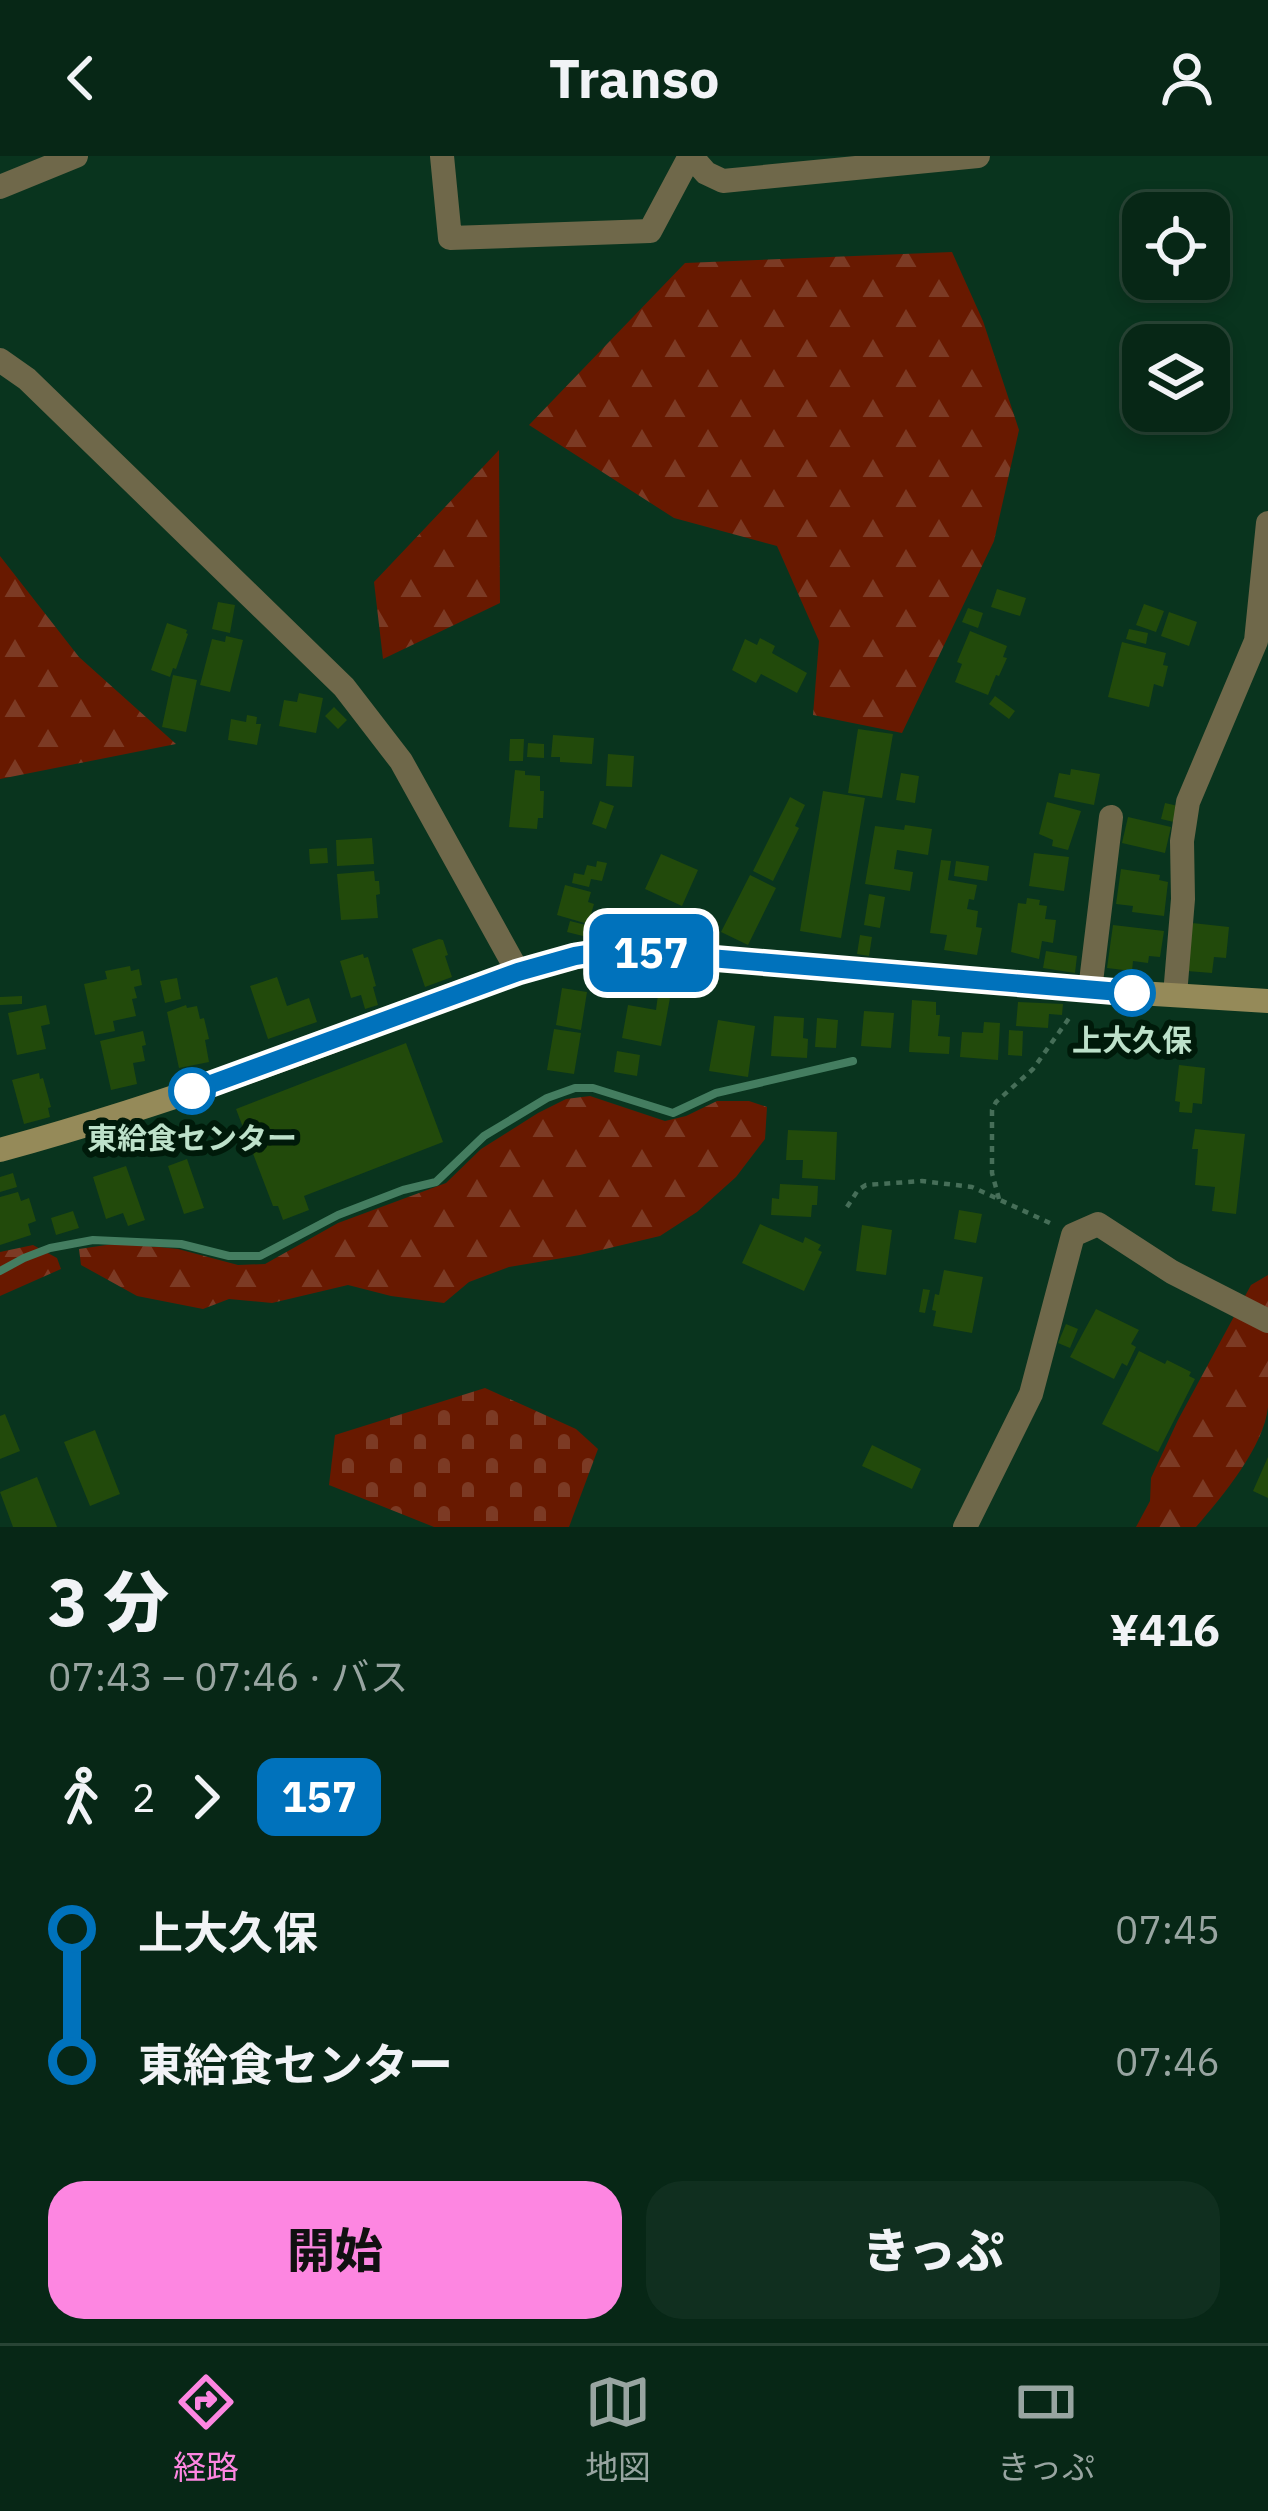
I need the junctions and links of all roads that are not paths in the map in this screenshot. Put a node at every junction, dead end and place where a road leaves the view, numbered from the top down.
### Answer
1 (76, 156) edge
2 (442, 156) edge
3 (691, 156) edge
4 (978, 156) edge
5 (778, 166) edge
6 (0, 187) edge
7 (0, 360) edge
8 (1268, 523) edge
9 (1112, 817) dead end
10 (518, 972) junction
11 (1086, 990) junction
12 (1175, 995) junction
13 (1268, 1000) edge
14 (0, 1150) edge
15 (1268, 1321) edge
16 (965, 1527) edge

1 - 6 street
2 - 3 street
3 - 5 street
4 - 5 street
7 - 10 street
8 - 12 street
9 - 11 street
10 - 11 street
10 - 14 street
11 - 12 street
12 - 13 street
15 - 16 street

